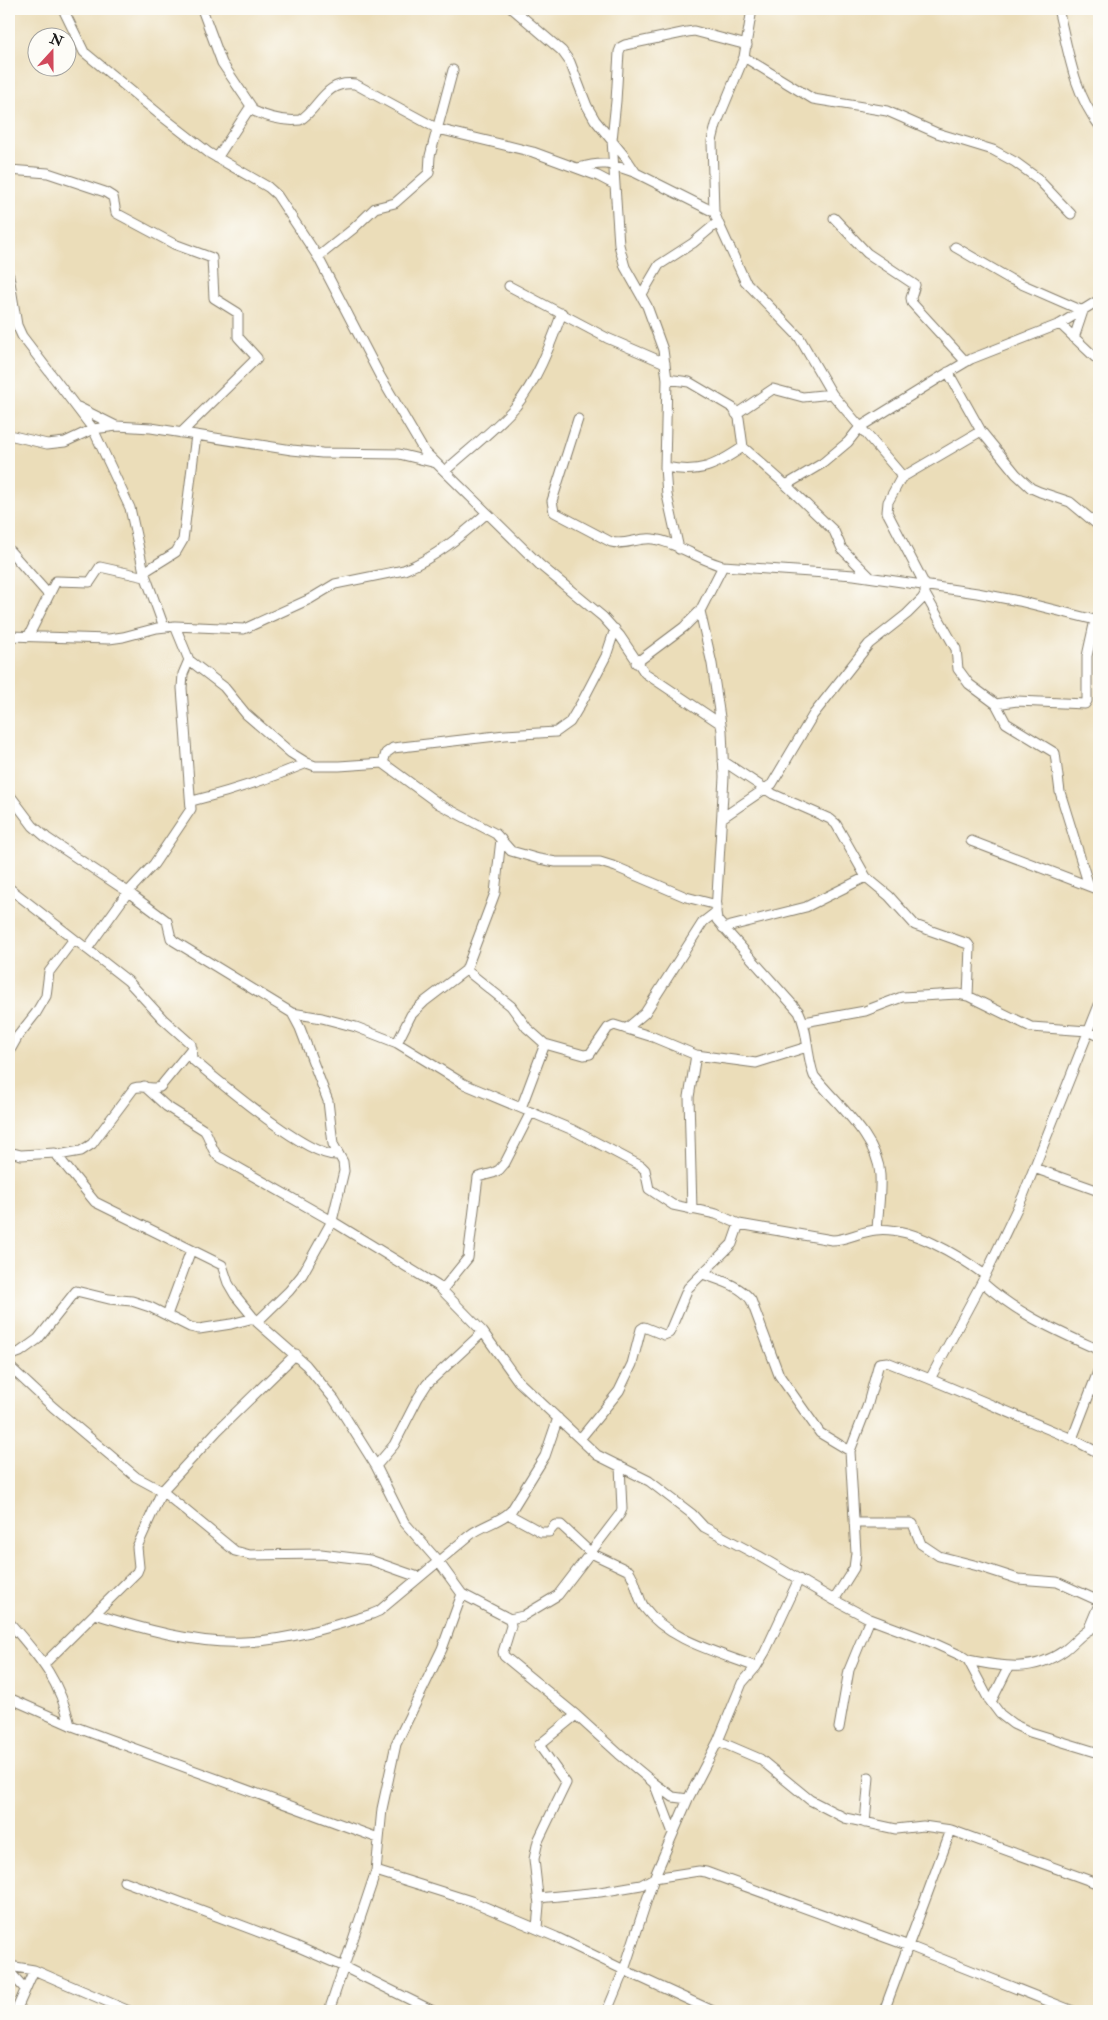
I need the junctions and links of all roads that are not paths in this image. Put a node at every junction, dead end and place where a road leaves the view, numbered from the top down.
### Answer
1 (63, 9) edge
2 (202, 9) edge
3 (512, 9) edge
4 (752, 9) edge
5 (1058, 9) edge
6 (747, 45) junction
7 (744, 57) junction
8 (453, 70) dead end
9 (249, 108) junction
10 (1099, 125) edge
11 (438, 129) junction
12 (612, 140) junction
13 (217, 158) junction
14 (614, 165) junction
15 (576, 168) junction
16 (9, 170) edge
17 (636, 173) junction
18 (615, 186) junction
19 (714, 212) junction
20 (1071, 214) dead end
21 (834, 218) dead end
22 (718, 222) junction
23 (955, 247) dead end
24 (318, 258) junction
25 (9, 276) edge
26 (509, 286) dead end
27 (642, 294) junction
28 (1099, 300) edge
29 (1083, 310) junction
30 (562, 313) junction
31 (1060, 324) junction
32 (1074, 338) junction
33 (1099, 361) edge
34 (966, 362) junction
35 (665, 363) junction
36 (948, 372) junction
37 (667, 379) junction
38 (832, 394) junction
39 (76, 406) junction
40 (736, 414) junction
41 (578, 418) dead end
42 (116, 426) junction
43 (860, 428) junction
44 (92, 429) junction
45 (980, 431) junction
46 (182, 433) junction
47 (9, 435) edge
48 (196, 435) junction
49 (743, 447) junction
50 (436, 463) junction
51 (665, 467) junction
52 (445, 471) junction
53 (901, 478) junction
54 (786, 485) junction
55 (487, 512) junction
56 (1099, 526) edge
57 (679, 549) junction
58 (9, 550) edge
59 (723, 566) junction
60 (145, 575) junction
61 (870, 577) junction
62 (925, 589) junction
63 (48, 594) junction
64 (700, 611) junction
65 (1097, 620) edge
66 (175, 626) junction
67 (164, 627) junction
68 (615, 629) junction
69 (9, 636) edge
70 (28, 637) junction
71 (190, 660) junction
72 (636, 663) junction
73 (996, 704) junction
74 (721, 724) junction
75 (723, 761) junction
76 (307, 763) junction
77 (383, 763) junction
78 (767, 789) junction
79 (9, 794) edge
80 (192, 801) junction
81 (722, 818) junction
82 (501, 838) junction
83 (971, 841) dead end
84 (866, 877) junction
85 (1089, 886) junction
86 (9, 888) edge
87 (1099, 890) edge
88 (128, 892) junction
89 (716, 908) junction
90 (723, 928) junction
91 (74, 939) junction
92 (87, 949) junction
93 (466, 970) junction
94 (968, 996) junction
95 (1099, 1005) edge
96 (292, 1013) junction
97 (306, 1015) junction
98 (804, 1022) junction
99 (300, 1028) junction
100 (626, 1029) junction
101 (1088, 1031) junction
102 (1099, 1036) edge
103 (397, 1043) junction
104 (545, 1044) junction
105 (807, 1047) junction
106 (192, 1048) junction
107 (9, 1052) edge
108 (696, 1055) junction
109 (144, 1086) junction
110 (521, 1108) junction
111 (531, 1112) junction
112 (9, 1152) edge
113 (58, 1155) junction
114 (338, 1155) junction
115 (1034, 1168) junction
116 (1099, 1192) edge
117 (692, 1210) junction
118 (332, 1221) junction
119 (739, 1224) junction
120 (877, 1230) junction
121 (191, 1250) junction
122 (703, 1274) junction
123 (983, 1279) junction
124 (443, 1289) junction
125 (167, 1315) junction
126 (255, 1320) junction
127 (483, 1332) junction
128 (1099, 1350) edge
129 (296, 1354) junction
130 (9, 1356) edge
131 (9, 1366) edge
132 (1099, 1368) edge
133 (930, 1379) junction
134 (558, 1418) junction
135 (580, 1439) junction
136 (1072, 1439) junction
137 (850, 1451) junction
138 (1099, 1453) edge
139 (376, 1466) junction
140 (620, 1466) junction
141 (162, 1491) junction
142 (508, 1514) junction
143 (854, 1523) junction
144 (591, 1552) junction
145 (438, 1561) junction
146 (418, 1577) junction
147 (799, 1579) junction
148 (462, 1594) junction
149 (834, 1600) junction
150 (1099, 1603) edge
151 (95, 1614) junction
152 (510, 1618) junction
153 (870, 1619) junction
154 (9, 1622) edge
155 (1099, 1626) edge
156 (1089, 1628) junction
157 (968, 1660) junction
158 (44, 1664) junction
159 (756, 1667) junction
160 (1008, 1668) junction
161 (9, 1698) edge
162 (991, 1702) junction
163 (576, 1715) junction
164 (70, 1725) junction
165 (839, 1728) dead end
166 (718, 1742) junction
167 (1099, 1754) edge
168 (869, 1777) dead end
169 (654, 1783) junction
170 (688, 1799) junction
171 (865, 1823) junction
172 (951, 1830) junction
173 (673, 1833) junction
174 (378, 1838) junction
175 (376, 1870) junction
176 (654, 1878) junction
177 (124, 1881) dead end
178 (1099, 1884) edge
179 (538, 1898) junction
180 (537, 1928) junction
181 (909, 1946) junction
182 (9, 1966) edge
183 (344, 1967) junction
184 (34, 1970) junction
185 (624, 1970) junction
186 (9, 1971) edge
187 (25, 1989) junction
188 (16, 2011) edge
189 (129, 2011) edge
190 (329, 2011) edge
191 (433, 2011) edge
192 (607, 2011) edge
193 (713, 2011) edge
194 (884, 2011) edge
195 (1073, 2011) edge

1 - 13 street
2 - 9 street
3 - 12 street
4 - 6 street
5 - 10 street
6 - 7 street
6 - 12 street
7 - 19 street
7 - 20 street
8 - 11 street
9 - 11 street
9 - 13 street
11 - 15 street
11 - 24 street
12 - 14 street
12 - 17 street
13 - 24 street
14 - 15 street
14 - 17 street
14 - 18 street
15 - 18 street
16 - 46 street
17 - 19 street
18 - 27 street
19 - 22 street
21 - 34 street
22 - 27 street
22 - 38 street
23 - 29 street
24 - 50 street
25 - 39 street
26 - 30 street
27 - 35 street
28 - 29 street
29 - 31 street
29 - 32 street
30 - 35 street
30 - 52 street
31 - 32 street
31 - 34 street
32 - 33 street
34 - 36 street
35 - 37 street
36 - 43 street
36 - 45 street
37 - 40 street
37 - 51 street
38 - 40 street
38 - 43 street
39 - 42 street
39 - 44 street
40 - 49 street
41 - 57 street
42 - 44 street
42 - 46 street
43 - 53 street
43 - 54 street
44 - 47 street
44 - 60 street
45 - 53 street
45 - 56 street
46 - 48 street
48 - 50 street
48 - 60 street
49 - 51 street
49 - 54 street
50 - 52 street
51 - 57 street
52 - 55 street
53 - 62 street
54 - 61 street
55 - 66 street
55 - 68 street
57 - 59 street
58 - 63 street
59 - 61 street
59 - 64 street
60 - 63 street
60 - 67 street
61 - 62 street
62 - 65 street
62 - 73 street
62 - 78 street
63 - 70 street
64 - 72 street
64 - 74 street
65 - 73 street
66 - 67 street
66 - 71 street
67 - 70 street
68 - 72 street
68 - 77 street
69 - 70 street
71 - 76 street
71 - 80 street
72 - 74 street
73 - 85 street
74 - 75 street
75 - 78 street
75 - 81 street
76 - 77 street
76 - 80 street
77 - 82 street
78 - 81 street
78 - 84 street
79 - 88 street
80 - 88 street
81 - 89 street
82 - 89 street
82 - 93 street
83 - 85 street
84 - 90 street
84 - 94 street
85 - 87 street
86 - 91 street
88 - 92 street
88 - 96 street
89 - 90 street
89 - 100 street
90 - 98 street
91 - 92 street
91 - 107 street
92 - 106 street
93 - 103 street
93 - 104 street
94 - 98 street
94 - 101 street
95 - 101 street
96 - 97 street
96 - 99 street
97 - 99 street
97 - 103 street
98 - 105 street
99 - 114 street
100 - 104 street
100 - 108 street
101 - 102 street
101 - 115 street
103 - 110 street
104 - 110 street
105 - 108 street
105 - 120 street
106 - 109 street
106 - 114 street
108 - 117 street
109 - 113 street
109 - 118 street
110 - 111 street
111 - 117 street
111 - 124 street
112 - 113 street
113 - 121 street
114 - 118 street
115 - 116 street
115 - 123 street
117 - 119 street
118 - 124 street
118 - 126 street
119 - 120 street
119 - 122 street
120 - 123 street
121 - 125 street
121 - 126 street
122 - 135 street
122 - 137 street
123 - 128 street
123 - 133 street
124 - 127 street
125 - 126 street
125 - 130 street
126 - 129 street
127 - 134 street
127 - 139 street
129 - 139 street
129 - 141 street
131 - 141 street
132 - 136 street
133 - 136 street
133 - 137 street
134 - 135 street
134 - 142 street
135 - 140 street
136 - 138 street
137 - 143 street
139 - 145 street
140 - 144 street
140 - 147 street
141 - 146 street
141 - 151 street
142 - 144 street
142 - 145 street
143 - 149 street
143 - 150 street
144 - 152 street
144 - 159 street
145 - 146 street
145 - 148 street
146 - 151 street
147 - 149 street
147 - 159 street
148 - 152 street
148 - 174 street
149 - 153 street
150 - 156 street
151 - 158 street
152 - 163 street
153 - 157 street
153 - 165 street
154 - 158 street
155 - 156 street
156 - 160 street
157 - 160 street
157 - 162 street
158 - 164 street
159 - 166 street
160 - 162 street
161 - 164 street
162 - 167 street
163 - 169 street
163 - 179 street
164 - 174 street
166 - 170 street
166 - 171 street
168 - 171 street
169 - 170 street
169 - 173 street
170 - 173 street
171 - 172 street
172 - 178 street
172 - 181 street
173 - 176 street
174 - 175 street
175 - 180 street
175 - 183 street
176 - 179 street
176 - 181 street
176 - 185 street
177 - 183 street
179 - 180 street
180 - 185 street
181 - 194 street
181 - 195 street
182 - 184 street
183 - 190 street
183 - 191 street
184 - 187 street
184 - 189 street
185 - 192 street
185 - 193 street
186 - 187 street
187 - 188 street

